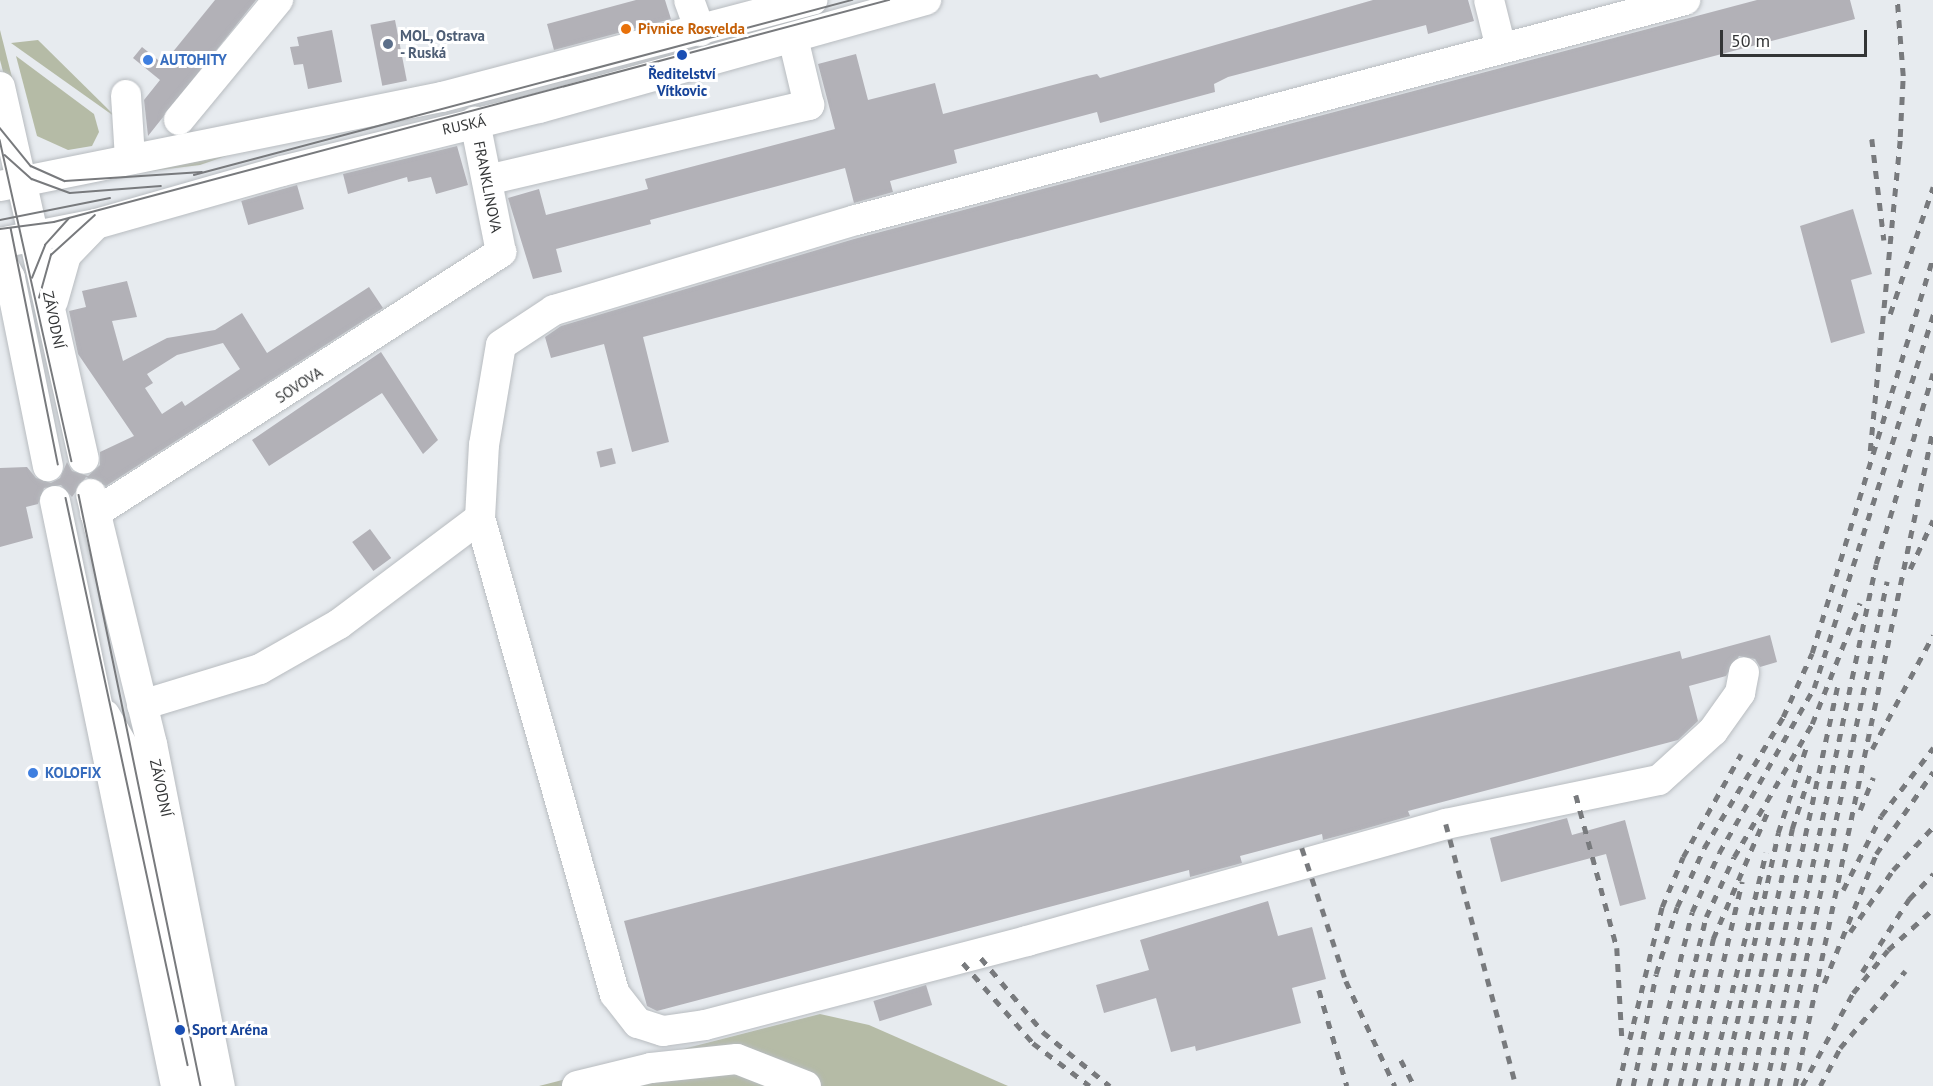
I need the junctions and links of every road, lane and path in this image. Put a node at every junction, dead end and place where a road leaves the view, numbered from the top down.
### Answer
1 (278, 0) edge
2 (689, 0) edge
3 (813, 0) edge
4 (926, 0) edge
5 (1490, 0) edge
6 (1685, 0) edge
7 (700, 31) junction
8 (793, 38) junction
9 (1502, 48) junction
10 (0, 87) edge
11 (126, 95) dead end
12 (179, 120) dead end
13 (9, 122) junction
14 (475, 122) junction
15 (130, 159) junction
16 (90, 167) junction
17 (487, 180) junction
18 (12, 184) edge
19 (96, 224) junction
20 (16, 244) edge
21 (501, 252) joint
22 (54, 316) junction
23 (84, 459) dead end
24 (48, 466) dead end
25 (55, 501) dead end
26 (93, 503) joint
27 (480, 518) junction
28 (1744, 672) dead end
29 (93, 695) junction
30 (139, 696) junction
31 (127, 753) junction
32 (177, 1086) edge
33 (196, 1086) edge
34 (220, 1086) edge
35 (577, 1086) edge
36 (806, 1086) edge

1 - 12 street
2 - 7 street
3 - 7 street
4 - 8 street, RUSKÁ
5 - 9 street
6 - 9 street
7 - 15 street
8 - 14 street, RUSKÁ
8 - 17 street
9 - 27 street
10 - 13 street, ZÁVODNÍ
11 - 15 street
13 - 16 street
13 - 18 street, ZÁVODNÍ
14 - 17 street, FRANKLINOVA
14 - 19 street, RUSKÁ
15 - 16 street
16 - 18 street
16 - 20 street
17 - 21 street, FRANKLINOVA
18 - 20 street, ZÁVODNÍ
19 - 20 street, RUSKÁ
19 - 22 street
20 - 22 street, ZÁVODNÍ
20 - 24 street, ZÁVODNÍ
21 - 26 street, SOVOVA
22 - 23 street, ZÁVODNÍ
25 - 29 street
26 - 30 street, ZÁVODNÍ
27 - 28 street
27 - 30 street
29 - 31 street
29 - 32 street
30 - 31 street
30 - 34 street, ZÁVODNÍ
31 - 33 street
35 - 36 street

